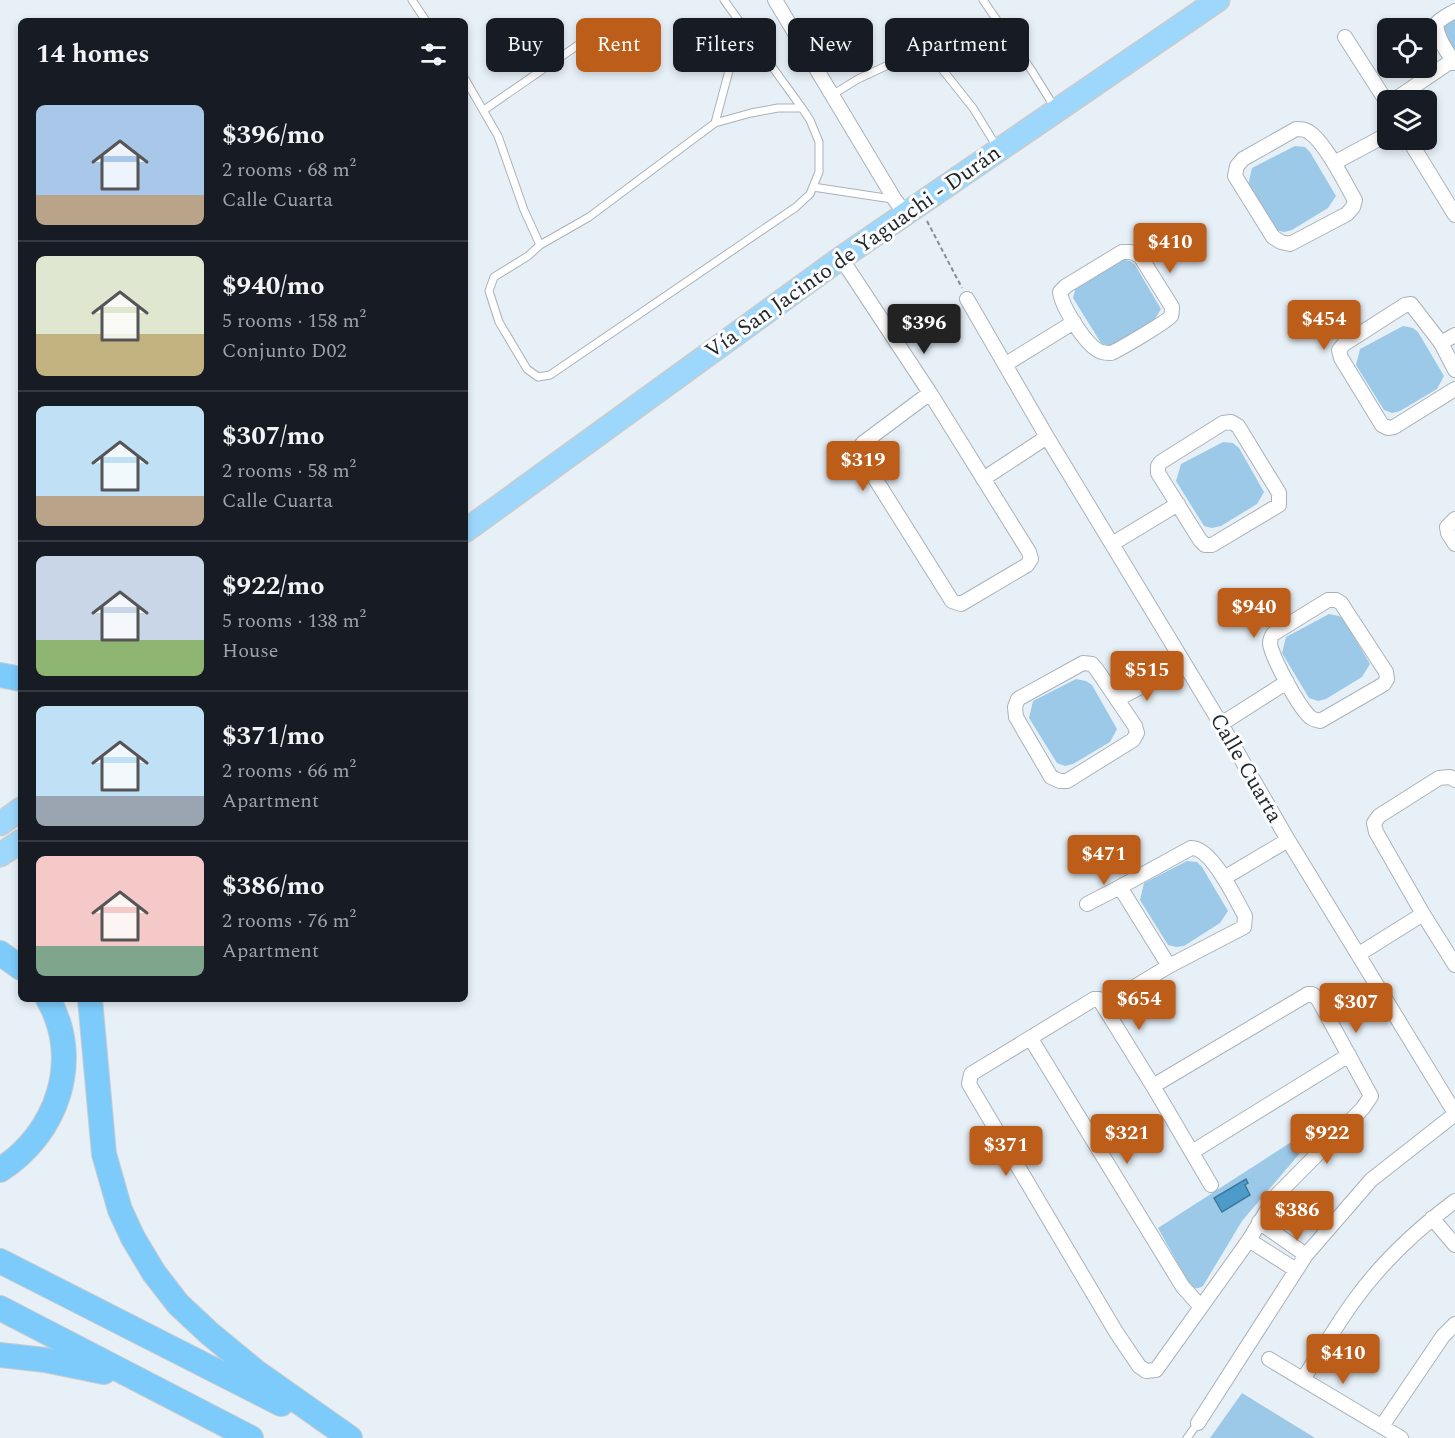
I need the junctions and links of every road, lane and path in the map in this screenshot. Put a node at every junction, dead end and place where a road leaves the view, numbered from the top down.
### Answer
1 (412, 0) edge
2 (724, 0) edge
3 (775, 0) edge
4 (983, 0) edge
5 (1218, 0) edge
6 (1455, 11) edge
7 (424, 18) edge
8 (739, 18) edge
9 (1345, 37) dead end
10 (576, 46) edge
11 (1454, 61) edge
12 (776, 71) edge
13 (729, 72) edge
14 (468, 84) edge
15 (1379, 90) edge
16 (1409, 90) edge
17 (832, 95) junction
18 (802, 108) junction
19 (484, 110) junction
20 (1056, 110) junction
21 (716, 123) junction
22 (1377, 140) edge
23 (999, 149) junction
24 (1415, 150) edge
25 (1334, 163) junction
26 (813, 187) junction
27 (906, 206) junction
28 (1455, 215) edge
29 (540, 245) junction
30 (841, 258) junction
31 (967, 299) joint
32 (1074, 322) junction
33 (1455, 335) edge
34 (1441, 343) junction
35 (1006, 364) junction
36 (1455, 370) edge
37 (1455, 389) edge
38 (930, 393) junction
39 (1047, 437) junction
40 (983, 479) junction
41 (1178, 504) junction
42 (1455, 519) edge
43 (468, 527) edge
44 (1112, 544) junction
45 (1455, 544) edge
46 (1183, 664) junction
47 (0, 675) edge
48 (18, 678) edge
49 (1287, 682) junction
50 (1118, 699) junction
51 (1221, 724) junction
52 (1455, 780) edge
53 (18, 811) edge
54 (0, 824) edge
55 (1288, 840) junction
56 (18, 843) edge
57 (0, 855) edge
58 (1224, 878) junction
59 (1120, 887) junction
60 (1087, 904) dead end
61 (1423, 914) junction
62 (0, 953) edge
63 (1359, 954) junction
64 (1455, 965) edge
65 (18, 966) edge
66 (1169, 966) junction
67 (1136, 986) dead end
68 (50, 1002) edge
69 (90, 1002) edge
70 (1031, 1039) junction
71 (1349, 1055) junction
72 (1153, 1086) junction
73 (1455, 1113) edge
74 (1192, 1152) junction
75 (0, 1170) edge
76 (1211, 1185) dead end
77 (1455, 1201) edge
78 (1432, 1218) junction
79 (1259, 1222) junction
80 (1249, 1239) junction
81 (1455, 1245) edge
82 (1306, 1255) junction
83 (0, 1261) edge
84 (1296, 1270) junction
85 (1201, 1307) junction
86 (0, 1308) edge
87 (1455, 1324) edge
88 (0, 1355) edge
89 (1269, 1359) dead end
90 (1303, 1379) junction
91 (196, 1410) junction
92 (1198, 1423) joint
93 (1382, 1426) junction
94 (251, 1438) edge
95 (349, 1438) edge
96 (1187, 1438) edge
97 (1401, 1438) edge

1 - 7 lane
2 - 8 lane
3 - 17 street
4 - 20 lane
5 - 20 main road, Vía San Jacinto de Yaguachi - Durán
6 - 11 street
9 - 15 street
10 - 19 lane
11 - 16 street
12 - 18 lane
13 - 21 lane
14 - 19 lane
17 - 23 lane
17 - 27 street
18 - 21 lane
18 - 26 lane
19 - 29 lane
20 - 23 main road, Vía San Jacinto de Yaguachi - Durán
21 - 29 lane
22 - 25 street
23 - 27 main road, Vía San Jacinto de Yaguachi - Durán
24 - 28 street
25 - 25 street
26 - 27 lane
26 - 29 lane
27 - 30 main road, Vía San Jacinto de Yaguachi - Durán
27 - 31 path
30 - 38 street
30 - 43 main road, Vía San Jacinto de Yaguachi - Durán
31 - 35 street, Calle Cuarta
32 - 32 street
32 - 35 street
33 - 34 street
34 - 36 street
34 - 37 street
35 - 39 street, Calle Cuarta
38 - 40 street
38 - 40 street
39 - 40 street
39 - 44 street, Calle Cuarta
41 - 41 street
41 - 44 street
42 - 45 street
44 - 46 street, Calle Cuarta
46 - 50 street
46 - 51 street, Calle Cuarta
47 - 48 highway
49 - 49 street
49 - 51 street
50 - 50 street
51 - 55 street, Calle Cuarta
52 - 61 street
53 - 54 main road
55 - 58 street
55 - 63 street, Calle Cuarta
56 - 57 main road
58 - 59 street
58 - 66 street
59 - 60 street
59 - 66 street
61 - 63 street
61 - 64 street
62 - 65 highway
63 - 73 street, Calle Cuarta
66 - 67 street
68 - 75 highway
69 - 95 highway
70 - 72 street
70 - 85 street
70 - 85 street
71 - 72 street
71 - 74 street
71 - 79 street
72 - 74 street
73 - 82 street
74 - 76 street
77 - 78 street
78 - 81 street
78 - 90 street
79 - 80 street
79 - 82 street
80 - 84 street
80 - 85 street
82 - 84 street
83 - 95 highway
84 - 92 street
86 - 91 highway
87 - 93 street
88 - 91 highway
89 - 90 street
90 - 93 street
91 - 94 highway
92 - 96 lane
93 - 97 street

